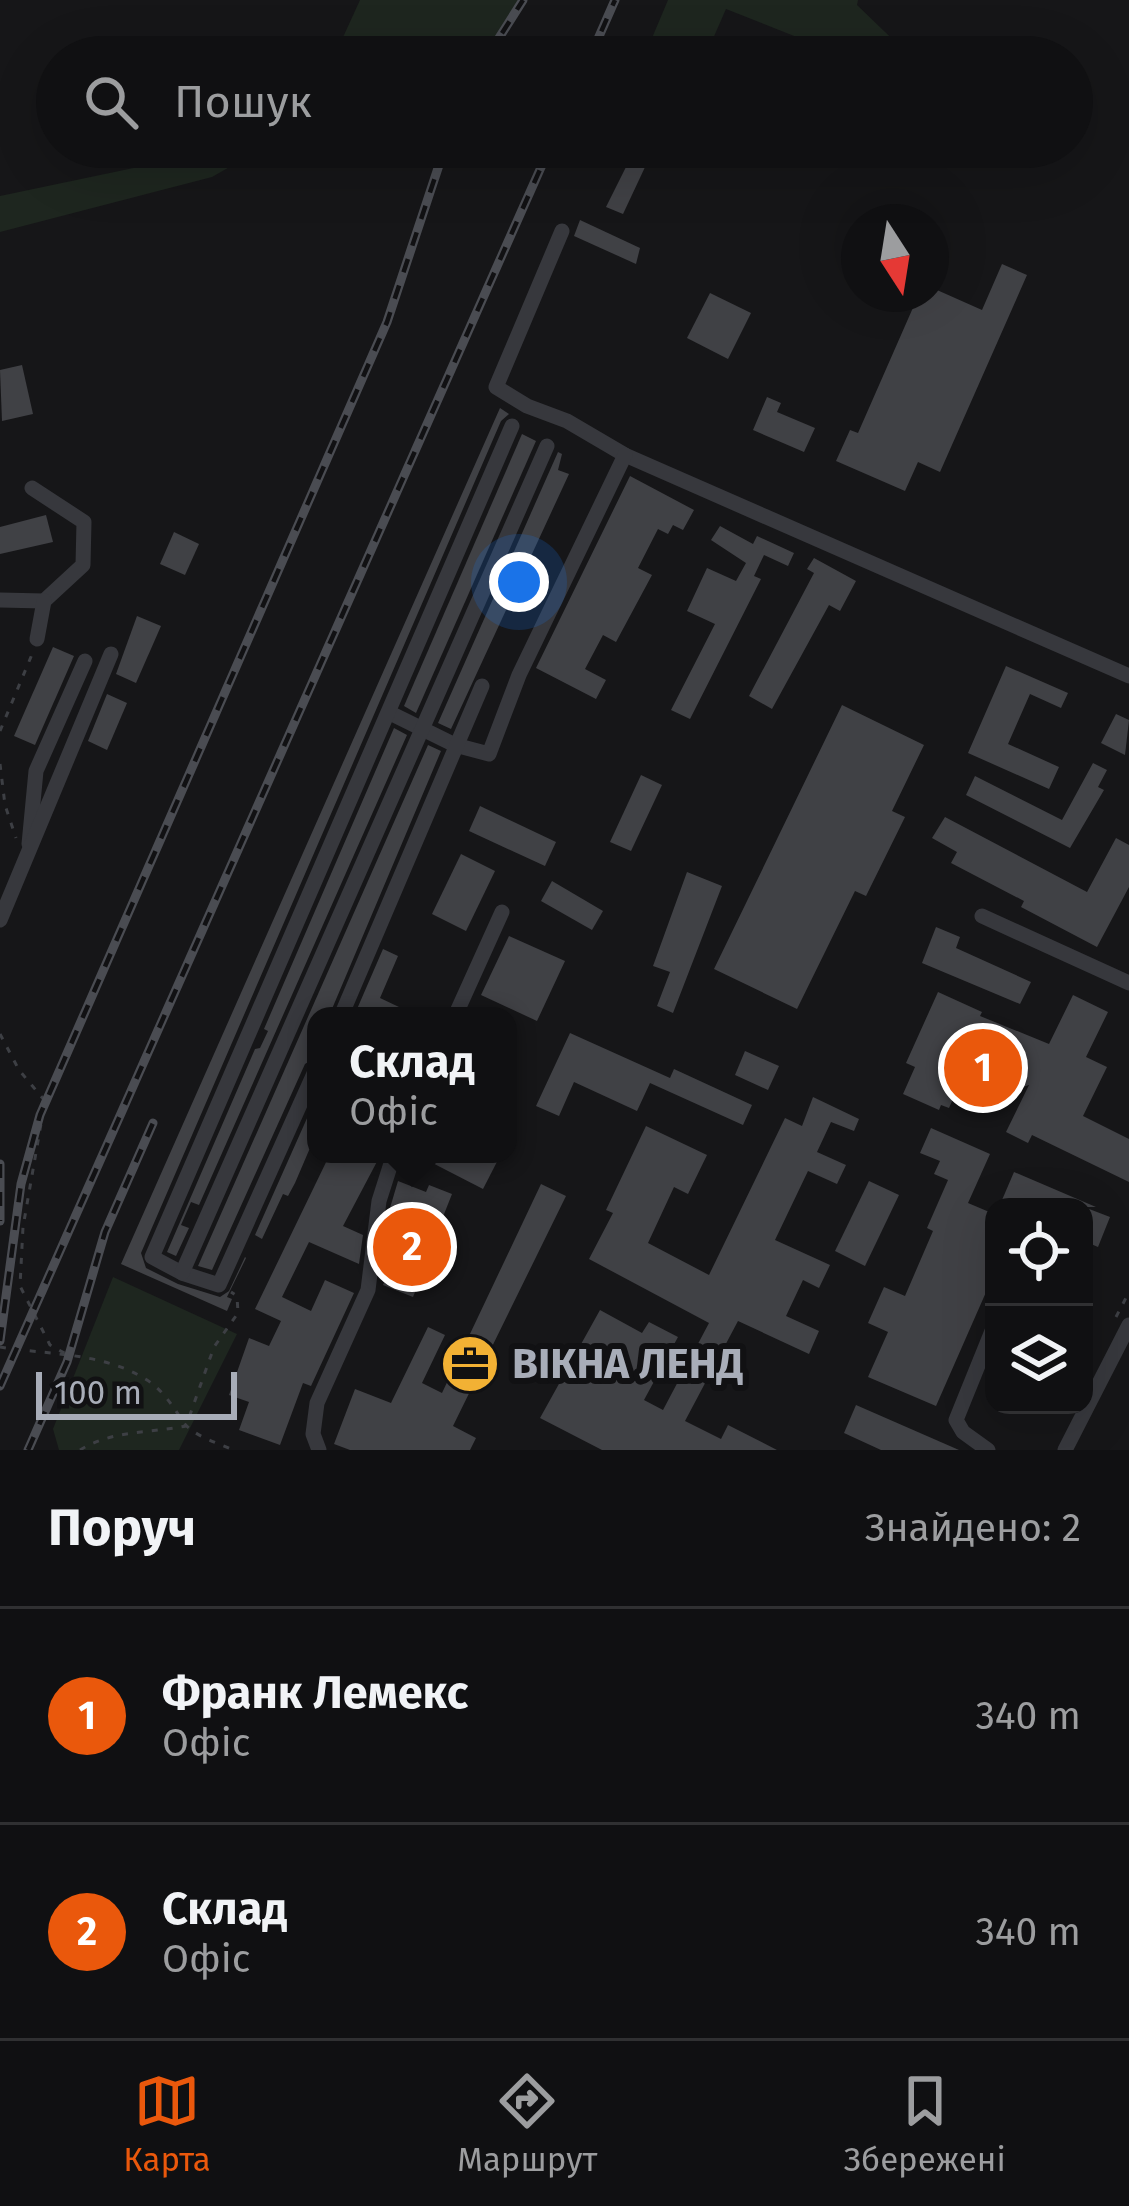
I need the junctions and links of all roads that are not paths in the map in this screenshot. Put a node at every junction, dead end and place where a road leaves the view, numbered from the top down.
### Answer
1 (562, 231) dead end
2 (512, 427) dead end
3 (547, 446) dead end
4 (625, 455) junction
5 (32, 488) dead end
6 (0, 600) edge
7 (44, 601) junction
8 (37, 639) road end
9 (112, 654) dead end
10 (85, 661) dead end
11 (1129, 676) edge
12 (482, 686) dead end
13 (390, 713) junction
14 (425, 729) junction
15 (455, 745) junction
16 (29, 844) junction
17 (502, 912) dead end
18 (982, 916) dead end
19 (0, 920) edge
20 (1129, 983) edge
21 (345, 1007) edge
22 (459, 1007) edge
23 (307, 1089) edge
24 (391, 1163) edge
25 (182, 1273) junction
26 (1129, 1325) edge
27 (985, 1348) edge
28 (319, 1450) edge
29 (988, 1450) edge
30 (1065, 1450) edge

1 - 4 street
2 - 13 street
3 - 14 street
4 - 11 street
4 - 15 street
5 - 7 street
6 - 7 street
7 - 8 street
9 - 16 street
10 - 16 street
12 - 15 street
13 - 14 street
13 - 25 street
14 - 15 street
14 - 25 street
15 - 21 street
16 - 19 street
17 - 22 street
18 - 20 street
23 - 25 street
24 - 28 street
26 - 30 street
27 - 29 street

